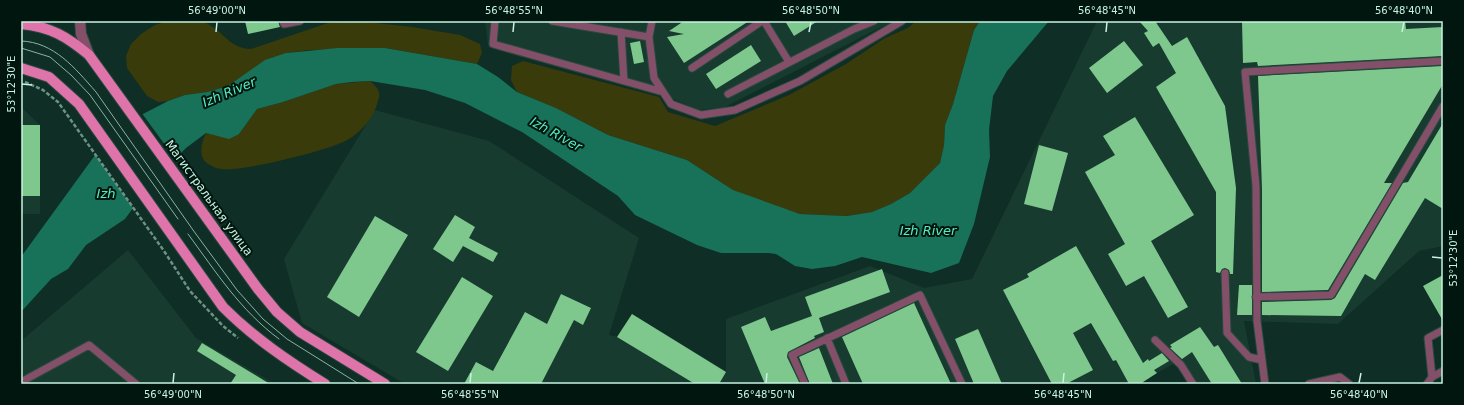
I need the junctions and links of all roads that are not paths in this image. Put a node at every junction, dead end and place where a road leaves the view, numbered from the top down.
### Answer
1 (80, 21) edge
2 (283, 21) edge
3 (300, 21) edge
4 (495, 21) edge
5 (552, 21) edge
6 (652, 21) edge
7 (763, 21) edge
8 (874, 21) edge
9 (902, 21) edge
10 (21, 24) edge
11 (621, 32) junction
12 (649, 37) junction
13 (89, 55) junction
14 (1443, 61) edge
15 (789, 62) junction
16 (21, 68) edge
17 (692, 68) dead end
18 (624, 81) junction
19 (664, 92) junction
20 (728, 94) dead end
21 (1443, 106) edge
22 (1225, 274) dead end
23 (1256, 297) junction
24 (1443, 330) edge
25 (827, 338) junction
26 (1155, 340) dead end
27 (1262, 360) junction
28 (1443, 371) edge
29 (1432, 377) junction
30 (21, 382) edge
31 (136, 384) edge
32 (325, 384) edge
33 (385, 384) edge
34 (805, 384) edge
35 (846, 384) edge
36 (962, 384) edge
37 (1193, 384) edge
38 (1265, 384) edge
39 (1309, 384) edge
40 (1349, 384) edge
41 (1427, 384) edge

1 - 13 street
2 - 3 lane
4 - 18 lane
5 - 11 lane
6 - 12 lane
7 - 15 lane
7 - 17 lane
8 - 15 lane
9 - 19 lane
10 - 13 main road, Магистральная улица
11 - 12 lane
11 - 18 lane
12 - 19 lane
13 - 33 main road, Магистральная улица
14 - 23 lane
15 - 20 lane
16 - 32 main road
18 - 19 lane
21 - 23 lane
22 - 27 lane
23 - 27 lane
24 - 29 lane
25 - 34 lane
25 - 35 lane
25 - 36 lane
26 - 37 lane
27 - 38 lane
28 - 29 lane
29 - 41 lane
30 - 31 lane
39 - 40 lane

